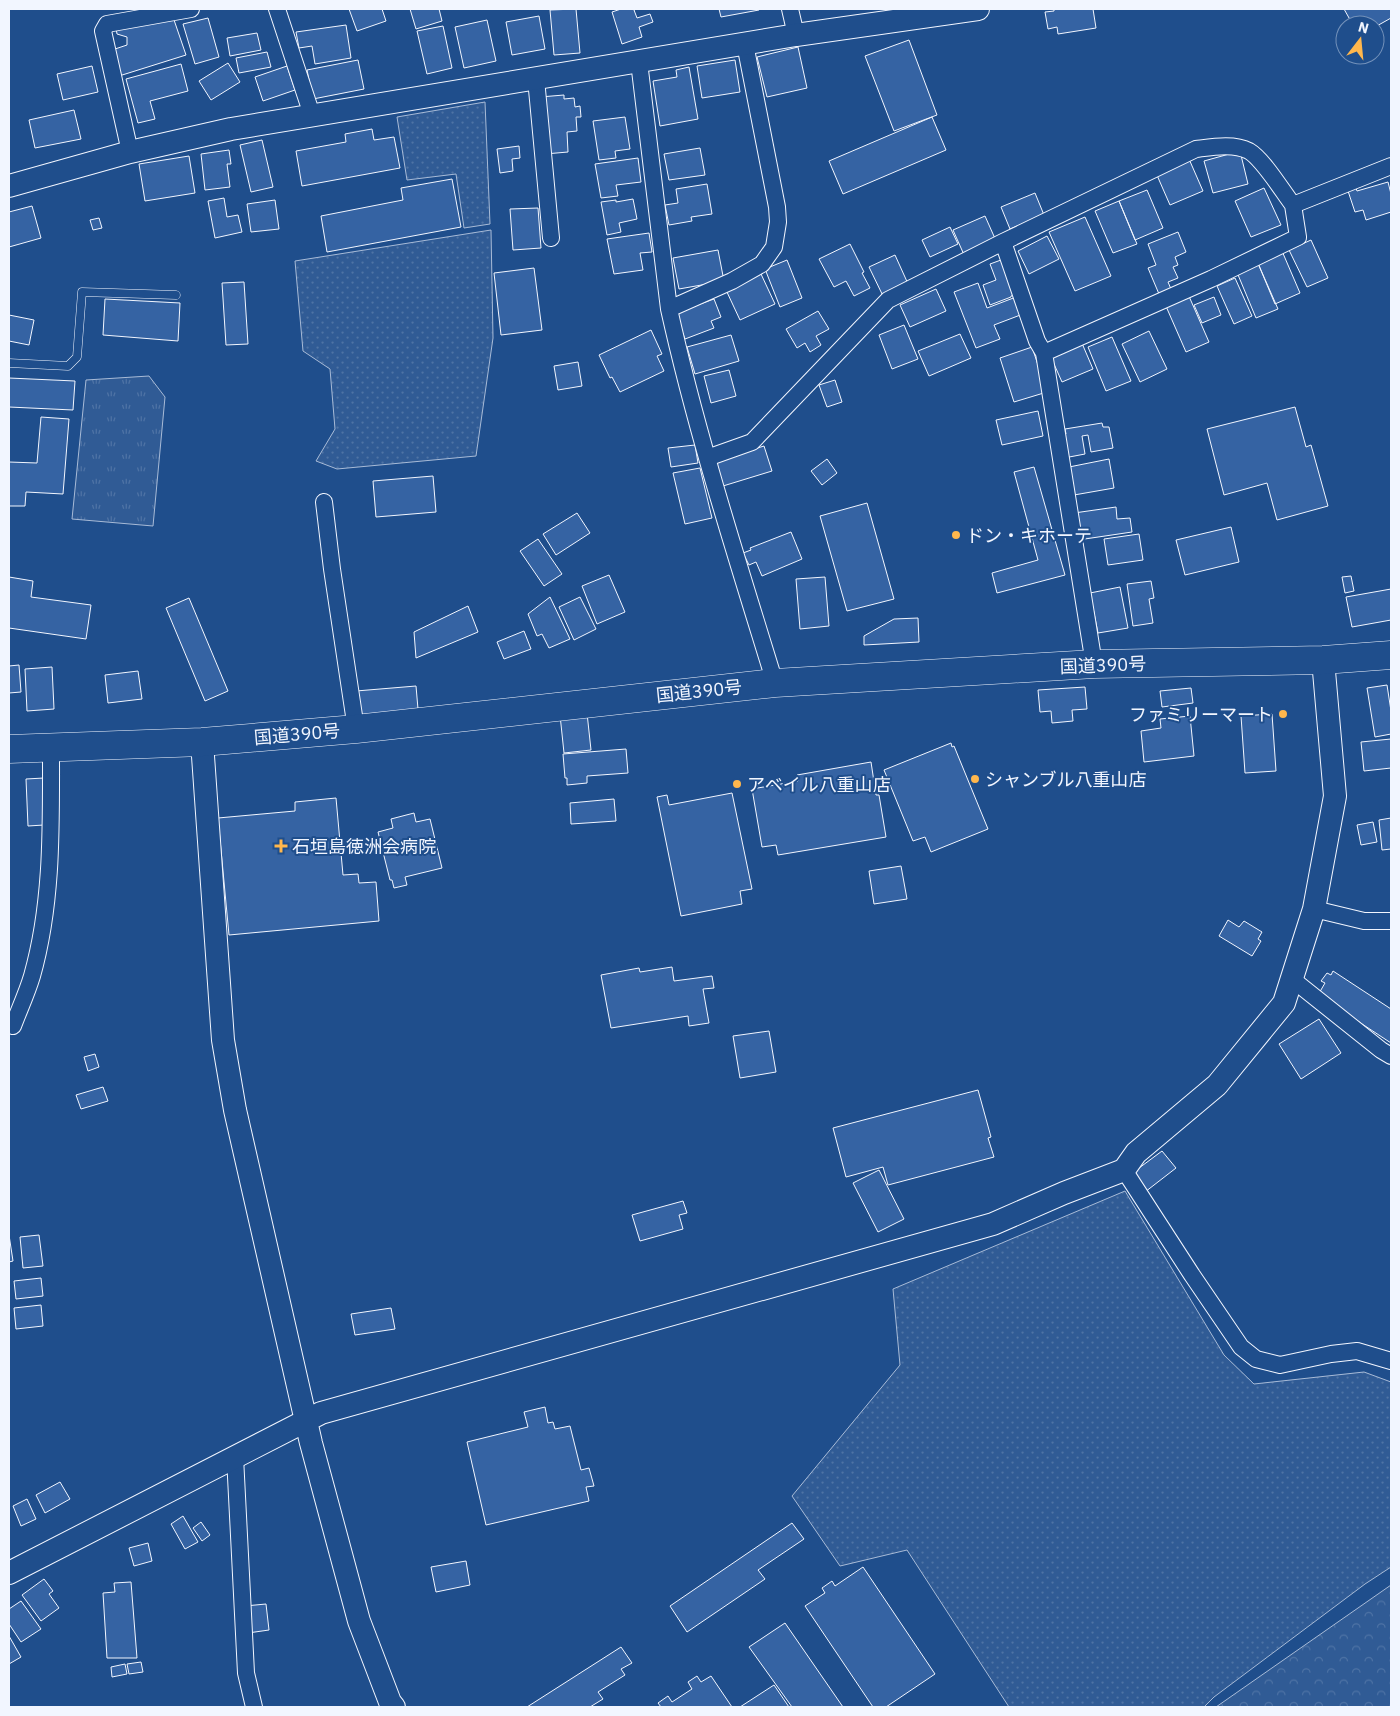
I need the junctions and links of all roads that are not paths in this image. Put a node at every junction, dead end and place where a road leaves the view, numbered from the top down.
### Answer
1 (192, 9) edge
2 (277, 9) edge
3 (790, 9) edge
4 (978, 9) edge
5 (796, 35) junction
6 (745, 44) junction
7 (639, 62) junction
8 (536, 79) junction
9 (312, 115) junction
10 (130, 152) junction
11 (1391, 166) edge
12 (9, 186) edge
13 (1293, 205) junction
14 (550, 238) dead end
15 (1003, 242) junction
16 (176, 295) dead end
17 (669, 309) junction
18 (1044, 353) junction
19 (9, 363) edge
20 (707, 458) junction
21 (324, 502) dead end
22 (1391, 655) edge
23 (1323, 660) junction
24 (1094, 664) junction
25 (774, 682) junction
26 (356, 729) junction
27 (202, 742) junction
28 (51, 748) junction
29 (9, 749) edge
30 (1314, 909) junction
31 (1391, 920) edge
32 (1292, 979) junction
33 (13, 1026) dead end
34 (1391, 1056) edge
35 (1124, 1170) junction
36 (1391, 1361) edge
37 (305, 1421) junction
38 (235, 1457) junction
39 (9, 1573) edge
40 (254, 1707) edge
41 (394, 1707) edge

1 - 10 street
2 - 9 street
3 - 5 street
4 - 5 street
5 - 6 street
6 - 7 street
6 - 17 street
7 - 8 street
7 - 17 street
8 - 9 street
8 - 14 street
9 - 10 street
10 - 12 street
11 - 13 street
13 - 15 street
13 - 18 street
15 - 18 street
15 - 20 street
16 - 19 lane
17 - 20 street
18 - 24 street
20 - 25 street
21 - 26 street
22 - 23 highway, 国道390号
23 - 24 highway, 国道390号
23 - 30 street
24 - 25 highway, 国道390号
25 - 26 highway, 国道390号
26 - 27 highway, 国道390号
27 - 28 highway, 国道390号
27 - 37 street
28 - 29 highway, 国道390号
28 - 33 street
30 - 31 street
30 - 32 street
32 - 34 street
32 - 35 street
35 - 36 street
35 - 37 street
37 - 38 street
37 - 41 street
38 - 39 street
38 - 40 street

